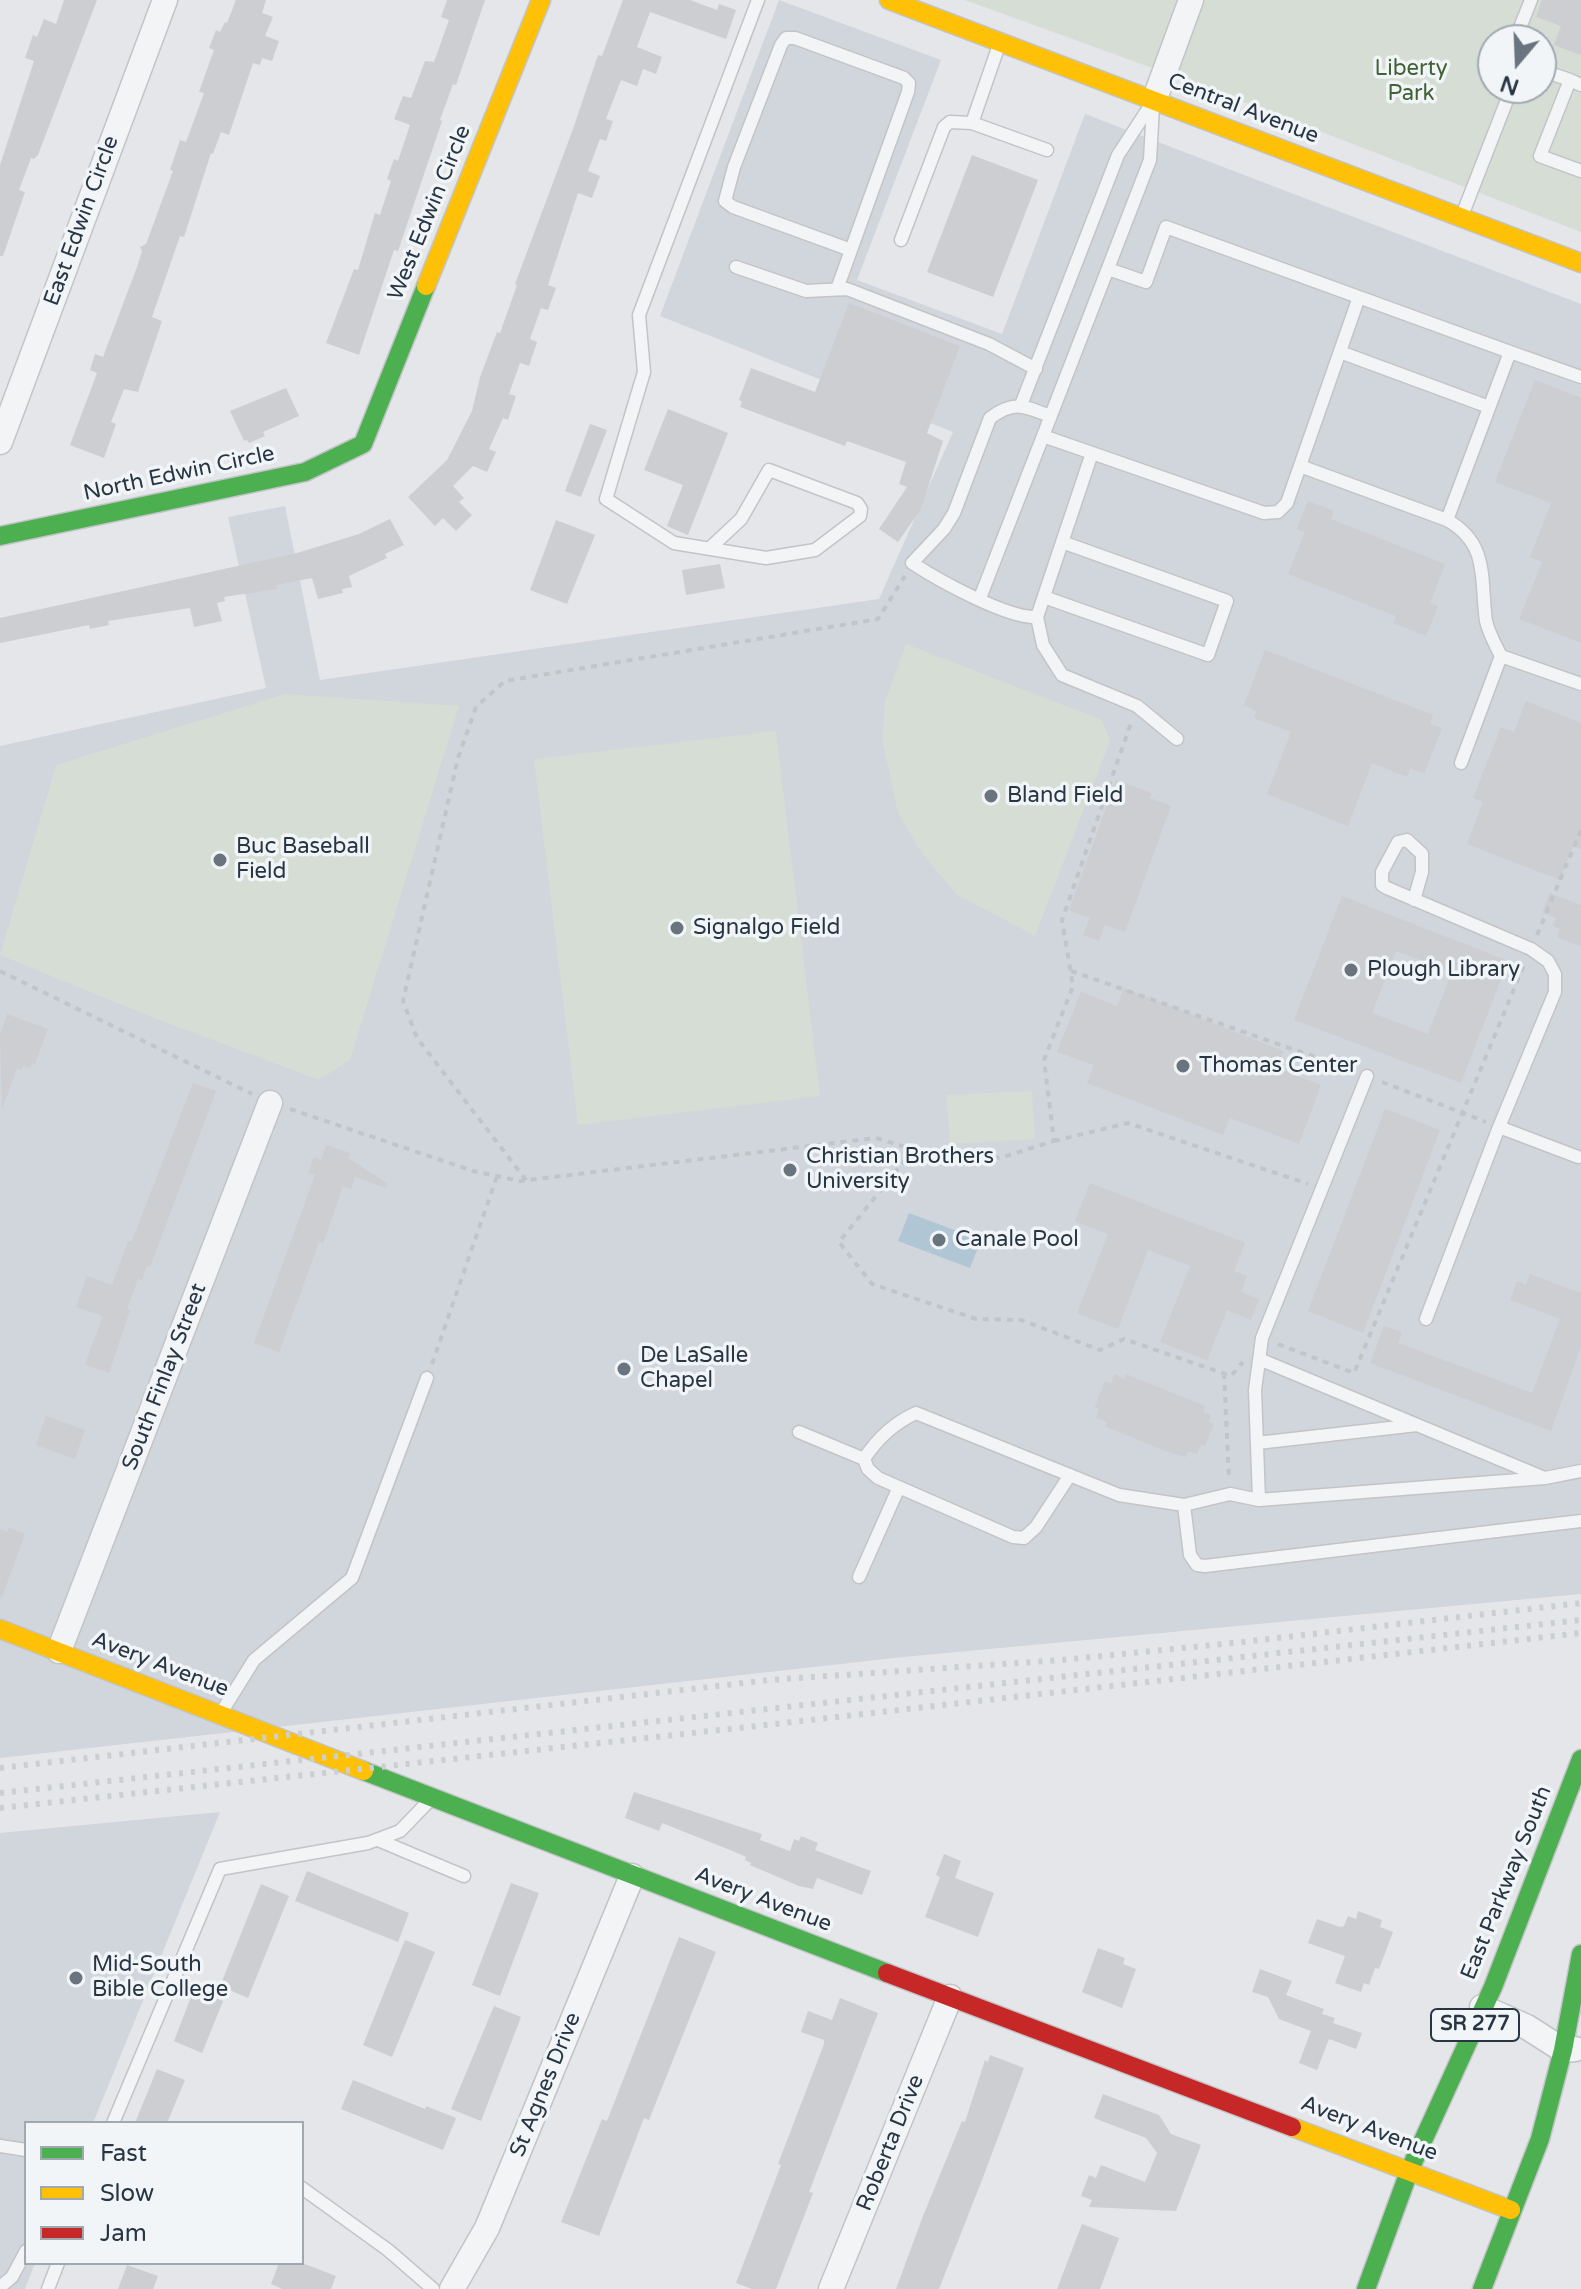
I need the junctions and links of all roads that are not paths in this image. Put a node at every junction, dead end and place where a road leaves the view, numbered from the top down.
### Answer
1 (165, 0) edge
2 (541, 0) edge
3 (758, 0) edge
4 (889, 0) edge
5 (1191, 0) edge
6 (1531, 0) edge
7 (1521, 24) edge
8 (1000, 42) junction
9 (1575, 83) edge
10 (1154, 101) junction
11 (1505, 104) edge
12 (972, 123) junction
13 (1047, 150) dead end
14 (1581, 171) edge
15 (1461, 217) junction
16 (901, 240) dead end
17 (851, 250) junction
18 (1581, 263) edge
19 (736, 267) dead end
20 (1108, 269) junction
21 (837, 289) junction
22 (1359, 297) junction
23 (1340, 352) junction
24 (1510, 352) junction
25 (1036, 369) junction
26 (1581, 377) edge
27 (1021, 405) junction
28 (1489, 407) junction
29 (1050, 416) junction
30 (1043, 436) junction
31 (0, 442) edge
32 (363, 444) joint
33 (1092, 453) junction
34 (1300, 466) junction
35 (1447, 520) junction
36 (0, 536) edge
37 (1062, 542) junction
38 (710, 548) junction
39 (1044, 597) junction
40 (980, 598) junction
41 (1037, 617) junction
42 (1501, 656) junction
43 (1581, 684) edge
44 (1177, 739) dead end
45 (1461, 763) dead end
46 (1414, 900) junction
47 (1367, 1076) road end
48 (270, 1103) road end
49 (1499, 1127) junction
50 (1578, 1157) dead end
51 (1426, 1319) dead end
52 (1259, 1359) junction
53 (427, 1378) road end
54 (1417, 1425) junction
55 (799, 1432) dead end
56 (1257, 1443) junction
57 (864, 1459) junction
58 (1581, 1471) edge
59 (1070, 1475) junction
60 (1545, 1478) junction
61 (899, 1487) junction
62 (1259, 1500) junction
63 (1184, 1505) junction
64 (1581, 1521) edge
65 (859, 1577) dead end
66 (0, 1629) edge
67 (59, 1651) junction
68 (220, 1714) junction
69 (1581, 1759) edge
70 (433, 1797) junction
71 (378, 1840) junction
72 (464, 1876) dead end
73 (632, 1876) junction
74 (1581, 1954) edge
75 (950, 1997) junction
76 (1482, 2007) junction
77 (1572, 2050) edge
78 (114, 2121) edge
79 (0, 2146) edge
80 (24, 2150) edge
81 (1410, 2169) junction
82 (304, 2189) edge
83 (1511, 2210) junction
84 (24, 2255) edge
85 (57, 2265) edge
86 (0, 2287) edge
87 (48, 2289) edge
88 (433, 2289) edge
89 (452, 2289) edge
90 (831, 2289) edge
91 (1366, 2289) edge
92 (1482, 2289) edge

1 - 31 street, East Edwin Circle
2 - 32 street, West Edwin Circle
3 - 38 lane
4 - 8 street, Central Avenue
5 - 10 street
6 - 7 lane
8 - 10 street, Central Avenue
8 - 12 lane
9 - 14 lane
10 - 15 street, Central Avenue
10 - 20 lane
10 - 25 lane
11 - 15 lane
12 - 13 lane
12 - 16 lane
15 - 18 street, Central Avenue
17 - 17 lane
17 - 21 lane
19 - 21 lane
20 - 22 lane
20 - 29 lane
21 - 25 lane
22 - 23 lane
22 - 24 lane
23 - 28 lane
23 - 34 lane
24 - 26 lane
24 - 28 lane
25 - 27 lane
27 - 29 lane
27 - 40 lane
28 - 35 lane
29 - 30 lane
30 - 33 lane
30 - 40 lane
32 - 36 street, North Edwin Circle
33 - 34 lane
33 - 37 lane
34 - 35 lane
35 - 42 lane
37 - 39 lane
37 - 39 lane
38 - 38 lane
39 - 41 lane
40 - 41 lane
41 - 44 lane
42 - 43 lane
42 - 45 lane
46 - 46 lane
46 - 49 lane
47 - 52 lane
48 - 67 street, South Finlay Street
49 - 50 lane
49 - 51 lane
52 - 54 lane
52 - 56 lane
53 - 68 lane
54 - 56 lane
54 - 60 lane
55 - 57 lane
56 - 62 lane
57 - 59 lane
57 - 61 lane
58 - 60 lane
59 - 61 lane
59 - 63 lane
60 - 62 lane
61 - 65 lane
62 - 63 lane
63 - 64 lane
66 - 67 street, Avery Avenue
67 - 68 street, Avery Avenue
68 - 70 street, Avery Avenue
69 - 76 street, East Parkway South / SR 277
70 - 71 lane
70 - 73 street, Avery Avenue
71 - 72 lane
71 - 78 lane
73 - 75 street, Avery Avenue
73 - 89 street, St Agnes Drive
74 - 77 street
75 - 81 street, Avery Avenue
75 - 90 street, Roberta Drive
76 - 77 street
76 - 81 street, East Parkway South / SR 277
77 - 83 street
79 - 80 lane
81 - 83 street, Avery Avenue
81 - 91 street, East Parkway South / SR 277
82 - 88 lane
83 - 92 street
84 - 86 lane
85 - 87 lane

